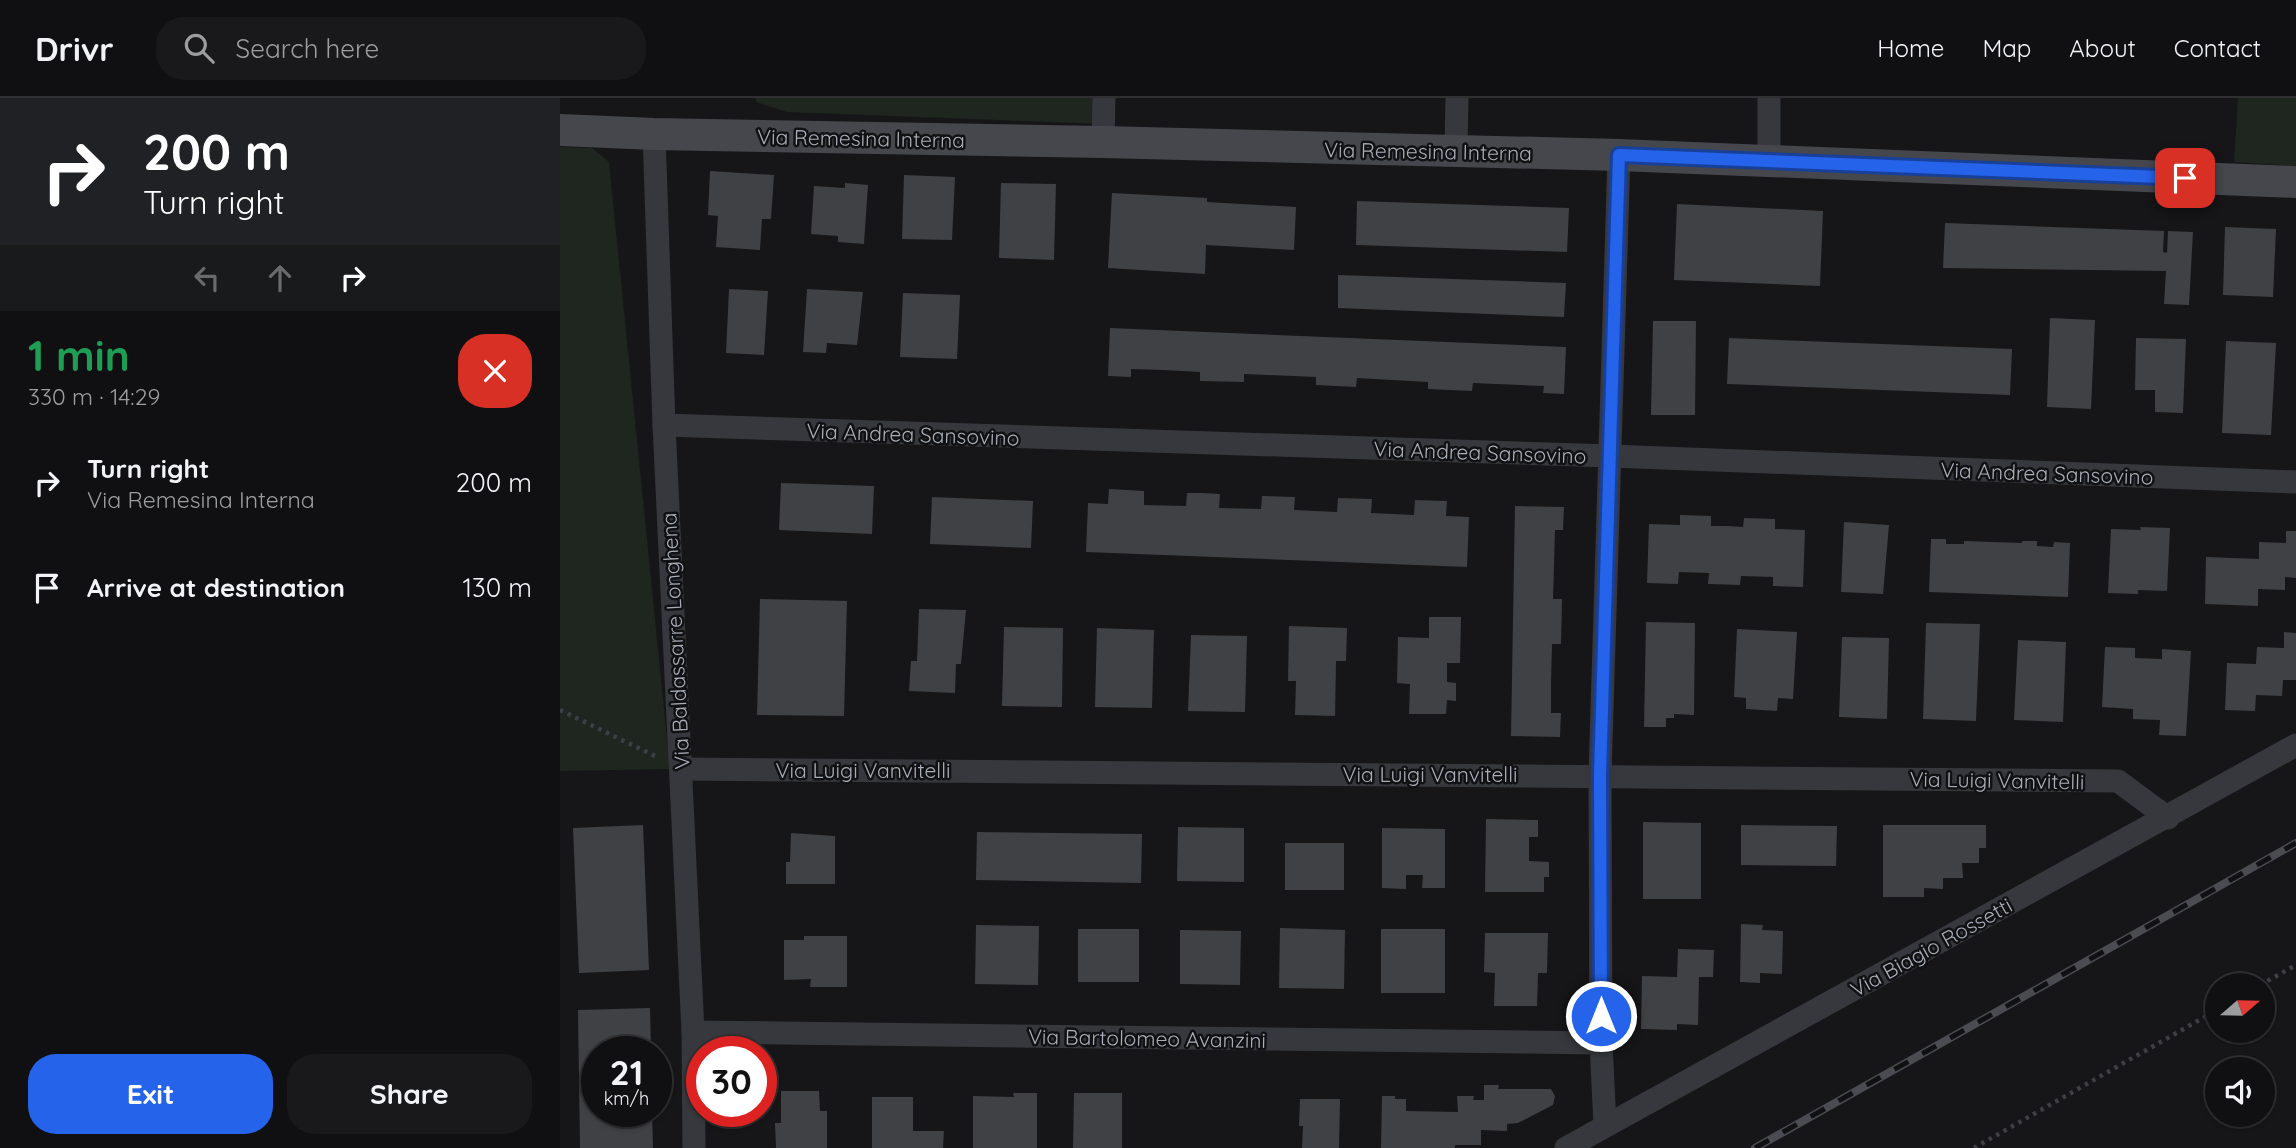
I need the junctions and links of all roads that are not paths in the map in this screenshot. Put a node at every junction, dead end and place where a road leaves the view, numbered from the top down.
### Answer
1 (1104, 98) edge
2 (1457, 98) edge
3 (1769, 98) edge
4 (560, 130) edge
5 (654, 134) junction
6 (1103, 142) junction
7 (1456, 151) junction
8 (1619, 155) junction
9 (1769, 162) junction
10 (2296, 182) edge
11 (664, 425) junction
12 (1611, 456) junction
13 (2296, 482) edge
14 (2296, 745) edge
15 (681, 769) junction
16 (1600, 775) junction
17 (2168, 818) junction
18 (694, 1032) junction
19 (1601, 1043) junction
20 (1605, 1125) junction
21 (694, 1148) edge
22 (1566, 1148) edge

1 - 6 street
2 - 7 street
3 - 9 street
4 - 5 street, Via Remesina Interna
5 - 6 street, Via Remesina Interna
5 - 11 street, Via Baldassarre Longhena
6 - 7 street, Via Remesina Interna
7 - 8 street, Via Remesina Interna
8 - 9 street, Via Remesina Interna
8 - 12 street
9 - 10 street, Via Remesina Interna
11 - 12 street, Via Andrea Sansovino
11 - 15 street, Via Baldassarre Longhena
12 - 13 street, Via Andrea Sansovino
12 - 16 street
14 - 17 street, Via Biagio Rossetti
15 - 16 street, Via Luigi Vanvitelli
15 - 18 street, Via Baldassarre Longhena
16 - 17 street, Via Luigi Vanvitelli
16 - 19 street
17 - 20 street, Via Biagio Rossetti
18 - 19 street, Via Bartolomeo Avanzini
18 - 21 street, Via Baldassarre Longhena
19 - 20 street
20 - 22 street, Via Biagio Rossetti

